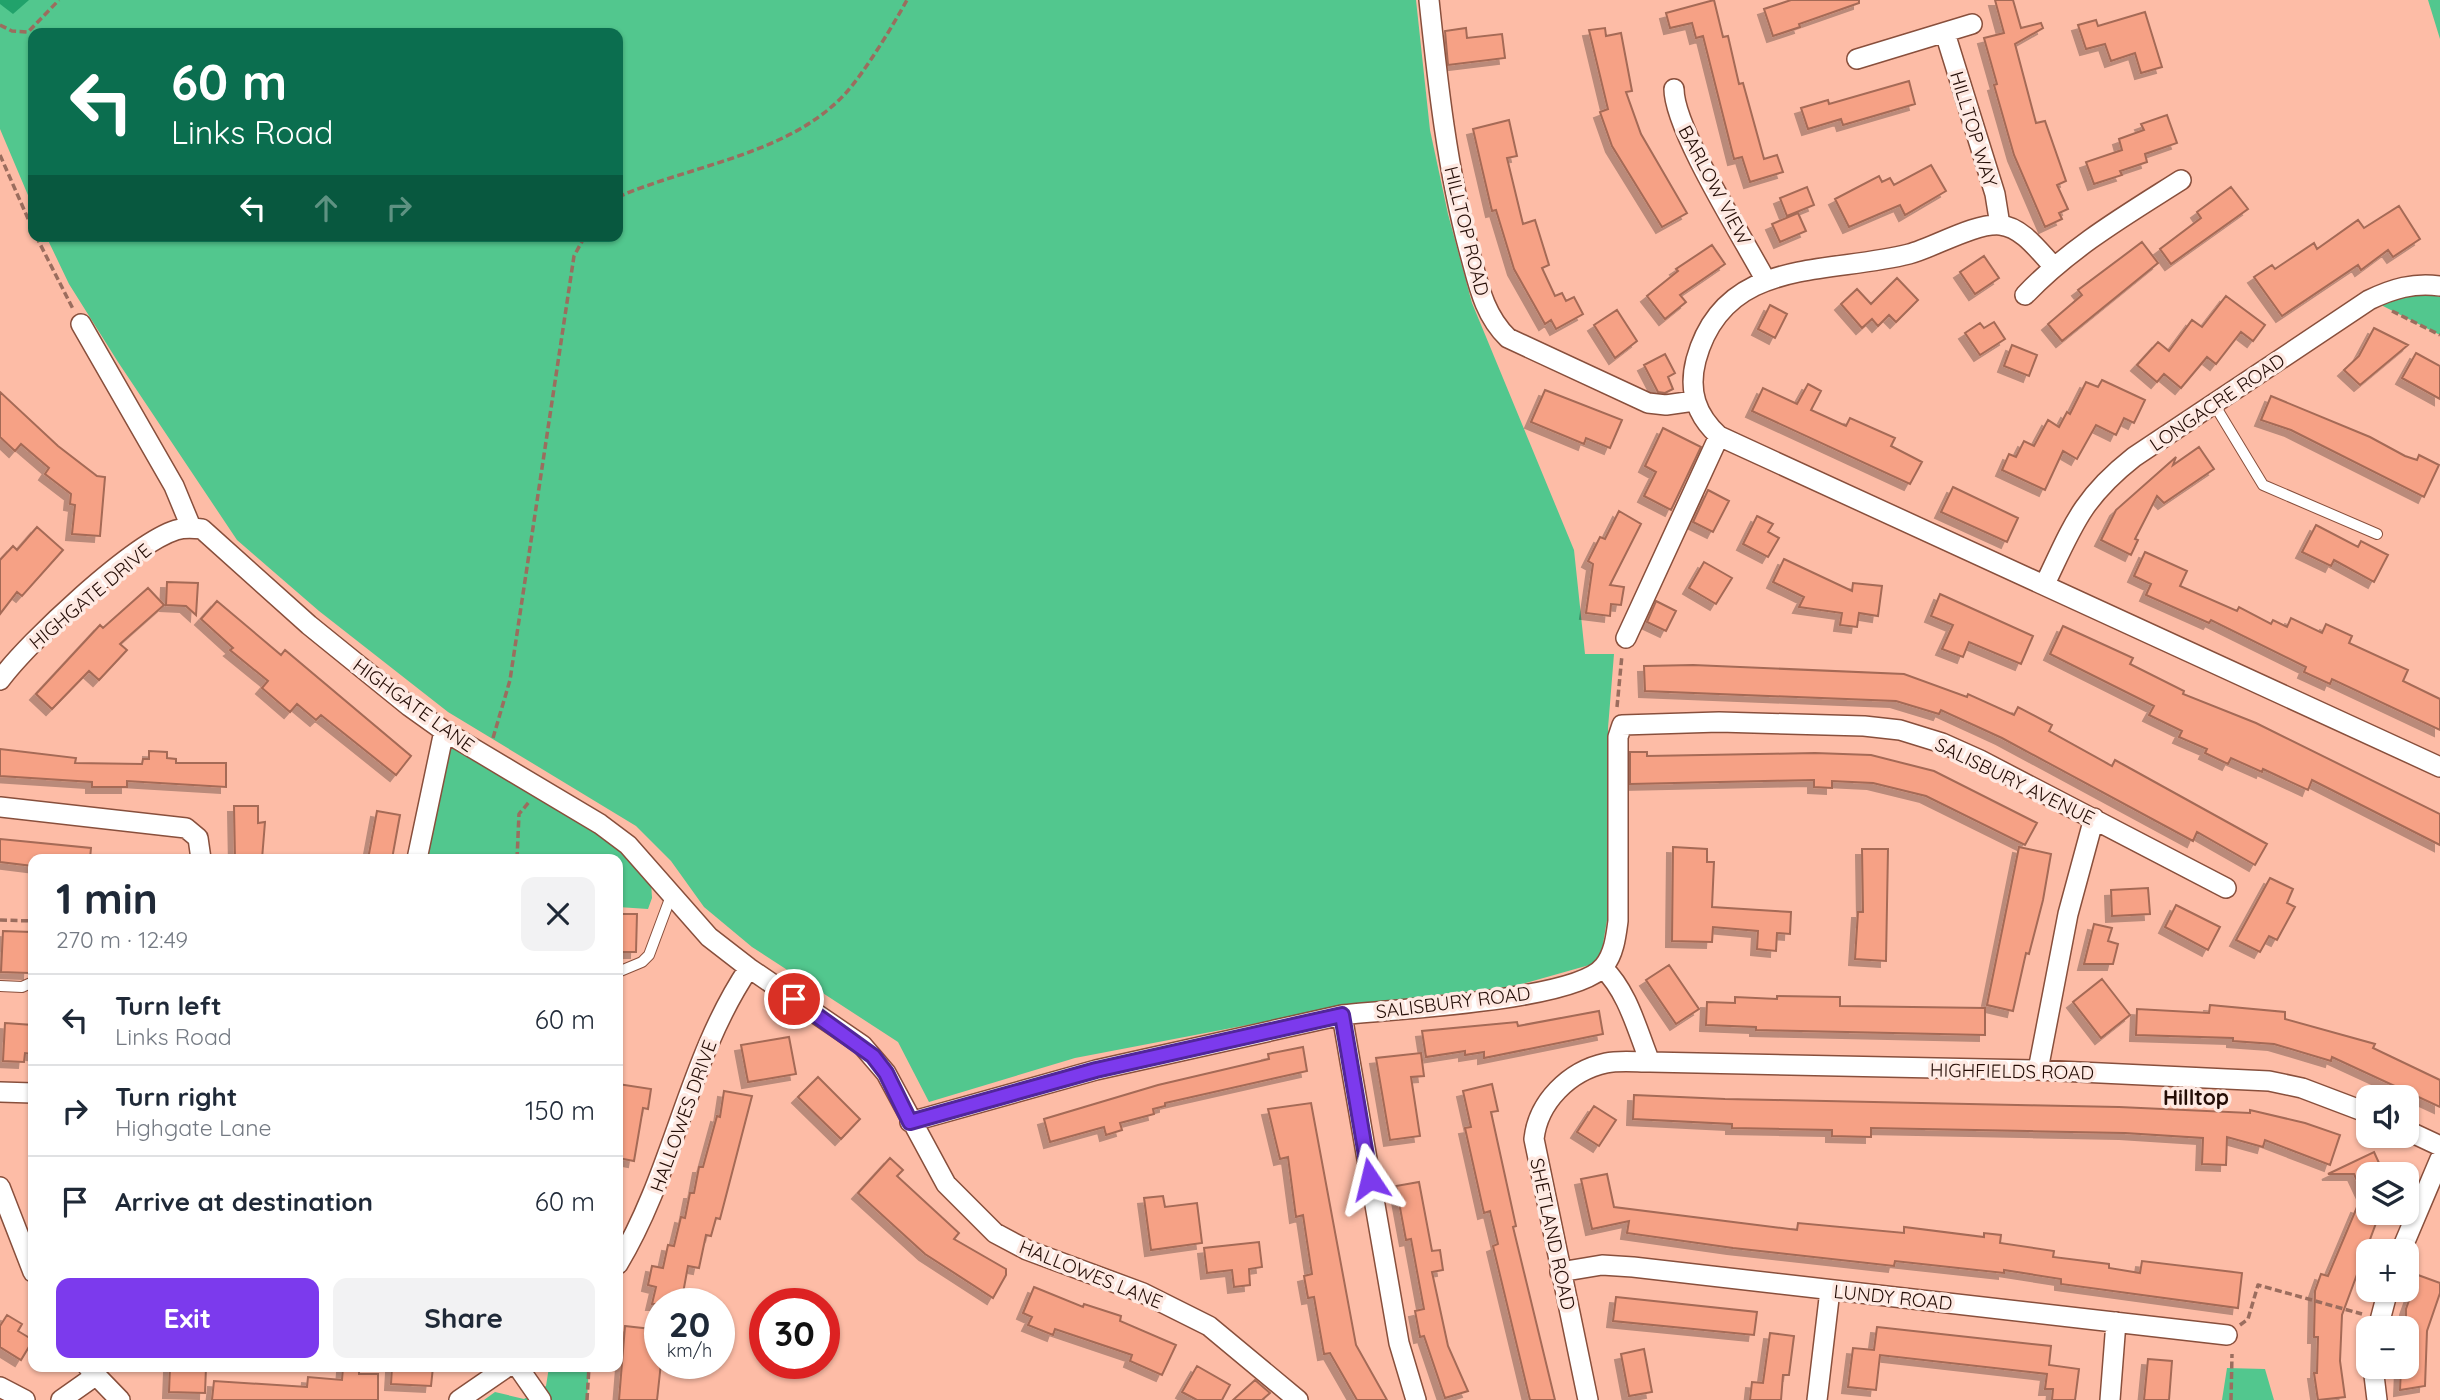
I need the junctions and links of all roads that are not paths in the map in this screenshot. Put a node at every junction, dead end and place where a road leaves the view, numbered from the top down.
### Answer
1 (1429, 0) edge
2 (1972, 24) dead end
3 (1945, 33) junction
4 (1857, 59) dead end
5 (1674, 89) dead end
6 (2181, 180) dead end
7 (2000, 225) junction
8 (2053, 266) junction
9 (1765, 279) junction
10 (2440, 286) edge
11 (2025, 295) dead end
12 (81, 324) road end
13 (1694, 401) junction
14 (2214, 404) junction
15 (1719, 436) junction
16 (191, 527) junction
17 (2377, 534) dead end
18 (2045, 584) junction
19 (1626, 638) road end
20 (0, 680) edge
21 (444, 731) junction
22 (2440, 767) edge
23 (0, 807) edge
24 (2094, 818) junction
25 (200, 854) edge
26 (418, 854) edge
27 (2226, 888) dead end
28 (671, 896) junction
29 (749, 968) junction
30 (1603, 968) junction
31 (623, 969) edge
32 (28, 984) edge
33 (0, 986) edge
34 (1342, 1015) junction
35 (1650, 1062) junction
36 (2038, 1070) junction
37 (0, 1092) edge
38 (28, 1093) edge
39 (2356, 1108) edge
40 (910, 1122) junction
41 (2419, 1136) edge
42 (2440, 1146) edge
43 (2440, 1159) edge
44 (0, 1187) edge
45 (2406, 1239) edge
46 (623, 1256) edge
47 (28, 1259) edge
48 (1560, 1272) junction
49 (1830, 1290) junction
50 (2116, 1322) junction
51 (2227, 1335) road end
52 (90, 1372) edge
53 (92, 1372) edge
54 (500, 1372) edge
55 (522, 1372) edge
56 (2374, 1379) edge
57 (0, 1387) edge
58 (25, 1400) edge
59 (61, 1400) edge
60 (120, 1400) edge
61 (459, 1400) edge
62 (541, 1400) edge
63 (1298, 1400) edge
64 (1416, 1400) edge
65 (1588, 1400) edge
66 (1817, 1400) edge
67 (2110, 1400) edge
68 (2377, 1400) edge

1 - 13 street, HILLTOP ROAD
2 - 3 street
3 - 4 street
3 - 7 street, HILLTOP WAY
5 - 9 street, BARLOW VIEW
6 - 8 street
7 - 8 street
7 - 9 street
8 - 11 street
9 - 13 street
10 - 14 street, LONGACRE ROAD
12 - 16 street
13 - 15 street
14 - 17 lane
14 - 18 street, LONGACRE ROAD
15 - 18 street
15 - 19 street
16 - 20 street, HIGHGATE DRIVE
16 - 21 street, HIGHGATE LANE
18 - 22 street
21 - 26 street
21 - 28 street, HIGHGATE LANE
23 - 25 street
24 - 27 street, SALISBURY AVENUE
24 - 30 street, SALISBURY AVENUE
24 - 36 street
28 - 29 street, HIGHGATE LANE
28 - 31 lane
29 - 40 street, HIGHGATE LANE
29 - 46 street, HALLOWES DRIVE
30 - 34 street, SALISBURY ROAD
30 - 35 street
32 - 33 lane
34 - 40 street, SALISBURY ROAD
34 - 64 street
35 - 36 street, HIGHFIELDS ROAD
35 - 48 street, SHETLAND ROAD
36 - 39 street, HIGHFIELDS ROAD
37 - 38 street
40 - 63 street, HALLOWES LANE
41 - 42 street
43 - 45 street
44 - 47 street
48 - 49 street, LUNDY ROAD
48 - 65 street, SHETLAND ROAD
49 - 50 street, LUNDY ROAD
49 - 66 street
50 - 51 street, LUNDY ROAD
50 - 67 street
52 - 59 street
53 - 60 street
54 - 61 street
55 - 62 street
56 - 68 street
57 - 58 street

